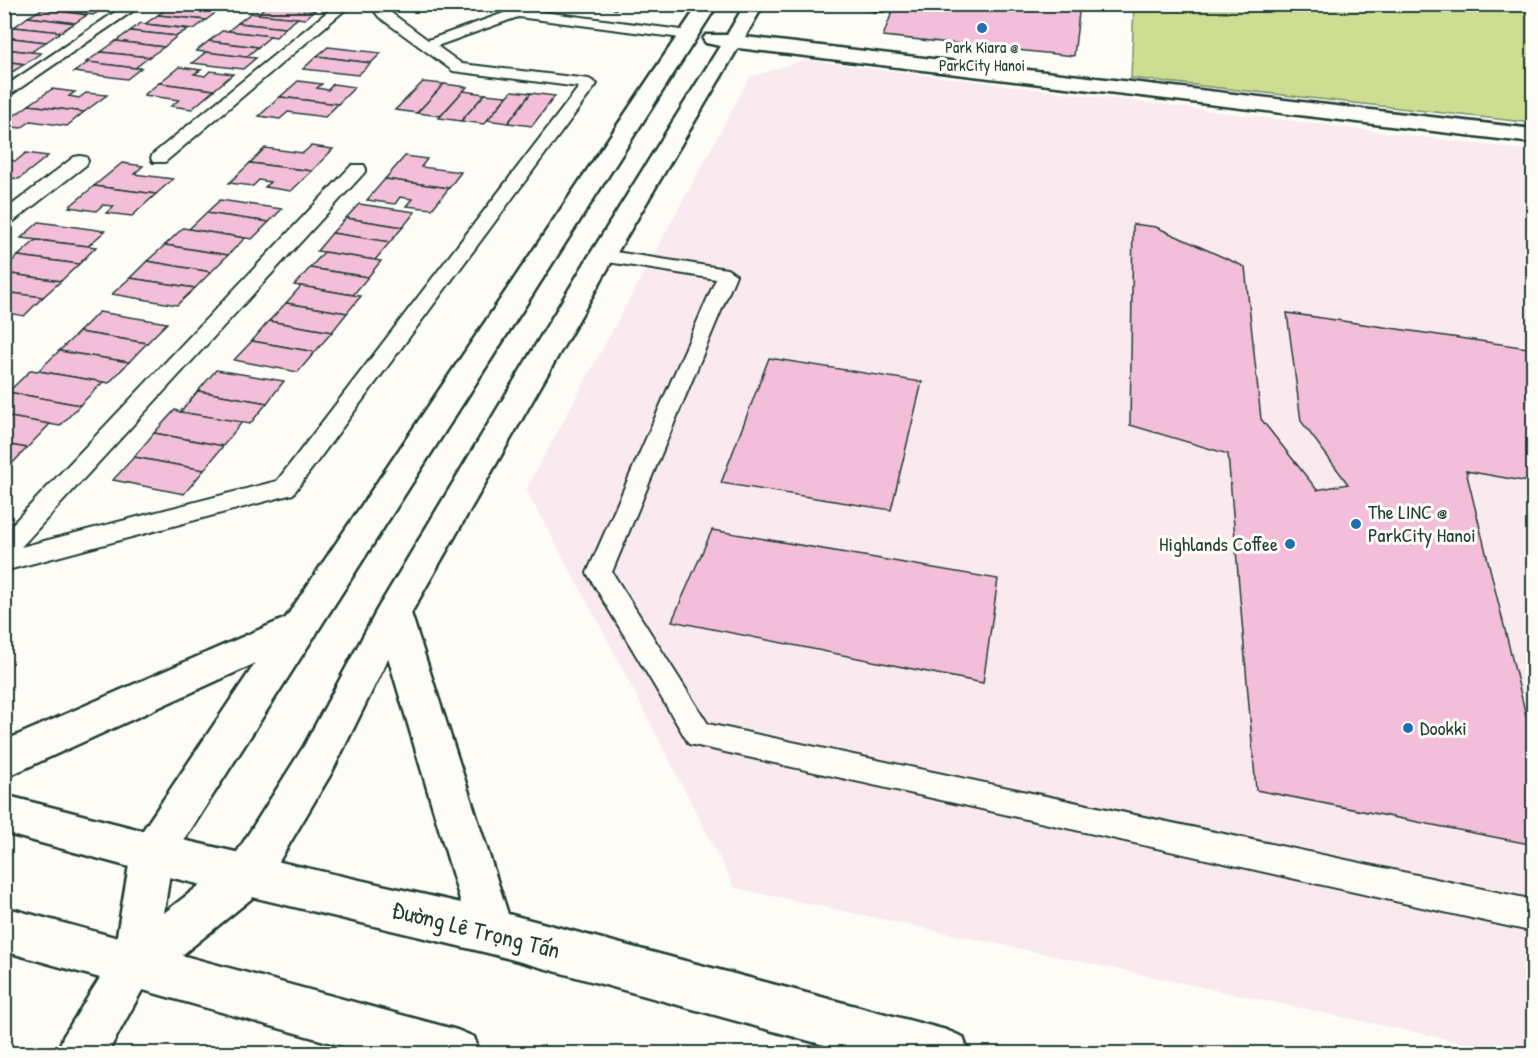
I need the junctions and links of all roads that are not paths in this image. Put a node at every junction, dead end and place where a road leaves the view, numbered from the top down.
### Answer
1 (137, 4) edge
2 (346, 4) edge
3 (375, 4) edge
4 (494, 4) edge
5 (709, 4) edge
6 (755, 4) edge
7 (867, 4) edge
8 (881, 4) edge
9 (614, 5) edge
10 (517, 13) junction
11 (599, 23) junction
12 (688, 35) junction
13 (733, 41) junction
14 (427, 45) junction
15 (4, 94) edge
16 (1533, 136) edge
17 (159, 158) dead end
18 (80, 161) dead end
19 (358, 169) dead end
20 (4, 220) edge
21 (602, 256) junction
22 (4, 549) edge
23 (4, 561) edge
24 (393, 613) junction
25 (302, 626) junction
26 (4, 760) edge
27 (4, 814) edge
28 (152, 853) junction
29 (247, 875) junction
30 (1533, 916) edge
31 (4, 929) edge
32 (492, 932) junction
33 (134, 965) junction
34 (80, 1053) edge
35 (457, 1053) edge
36 (946, 1053) edge

1 - 15 lane
2 - 17 lane
3 - 14 lane
4 - 10 lane
5 - 12 street
6 - 13 street
7 - 8 lane
9 - 11 lane
10 - 11 lane
10 - 14 lane
11 - 12 lane
12 - 13 street
12 - 25 street
13 - 16 street
13 - 21 street
14 - 23 lane
18 - 20 lane
19 - 22 lane
21 - 24 street
21 - 30 lane
24 - 29 street
24 - 32 street
25 - 26 street
25 - 28 street
27 - 28 street, Đường Lê Trọng Tấn
28 - 29 street, Đường Lê Trọng Tấn
28 - 33 street
29 - 32 street, Đường Lê Trọng Tấn
29 - 33 street
31 - 33 street
32 - 36 street, Đường Lê Trọng Tấn
33 - 34 street
33 - 35 street

